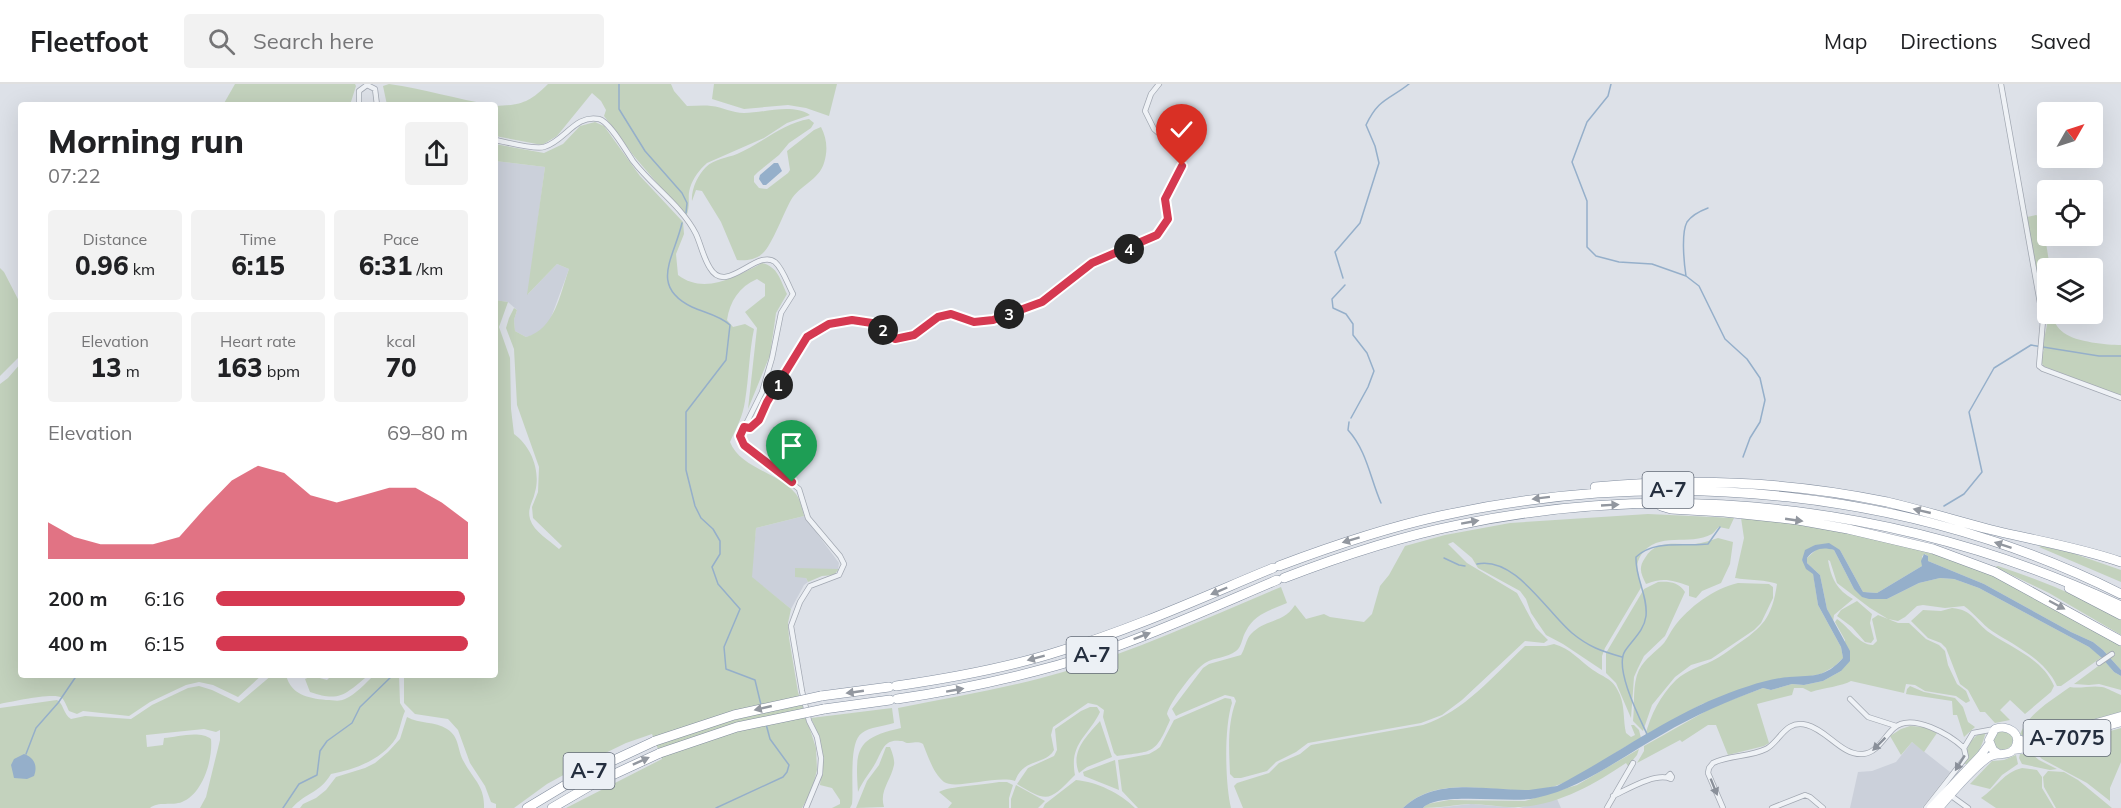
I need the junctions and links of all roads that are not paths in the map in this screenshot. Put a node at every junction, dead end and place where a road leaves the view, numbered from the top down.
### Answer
1 (358, 84) edge
2 (1159, 84) edge
3 (2001, 84) edge
4 (370, 85) edge
5 (359, 91) junction
6 (359, 102) edge
7 (377, 102) edge
8 (498, 141) edge
9 (2121, 398) edge
10 (744, 427) junction
11 (1581, 494) junction
12 (1653, 503) junction
13 (2121, 562) edge
14 (2058, 564) junction
15 (2057, 580) junction
16 (2121, 589) edge
17 (2121, 594) edge
18 (2121, 606) edge
19 (2121, 615) edge
20 (2121, 641) edge
21 (2112, 654) dead end
22 (2099, 663) dead end
23 (1850, 699) dead end
24 (2121, 716) edge
25 (2121, 722) edge
26 (1896, 726) junction
27 (1995, 729) junction
28 (2017, 738) junction
29 (1989, 744) junction
30 (1964, 748) junction
31 (2013, 750) junction
32 (2000, 754) junction
33 (1634, 763) dead end
34 (1667, 777) dead end
35 (1950, 795) junction
36 (1613, 796) junction
37 (1608, 807) edge
38 (527, 808) edge
39 (552, 808) edge
40 (806, 808) edge
41 (1723, 808) edge
42 (1772, 808) edge
43 (1823, 808) edge
44 (1926, 808) edge
45 (1931, 808) edge
46 (1939, 808) edge
47 (1968, 808) edge

1 - 5 street
2 - 10 street
3 - 9 street
4 - 5 street
4 - 7 street
5 - 6 street
8 - 10 street
10 - 40 street
13 -> 11 highway
14 -> 11 highway, A-7
11 -> 38 highway, A-7, bridge
12 - 15 highway, A-7
12 -> 20 highway
39 -> 12 highway, A-7, bridge
14 - 16 highway
14 - 17 highway, A-7
15 - 18 highway, A-7
15 - 19 highway
21 - 22 street
23 - 26 street
24 - 28 main road, A-7075
25 - 31 main road, A-7075
26 - 30 street
26 -> 41 street
27 - 28 main road, A-7075
27 - 29 main road, A-7075
27 - 30 street
28 - 31 main road, A-7075
29 - 32 main road, A-7075
29 - 45 main road, A-7075
30 -> 44 street
31 - 32 main road, A-7075
32 - 35 main road, A-7075
33 - 36 street
34 - 36 street
35 - 46 main road, A-7075
35 - 47 street
36 - 37 street
42 - 43 street

